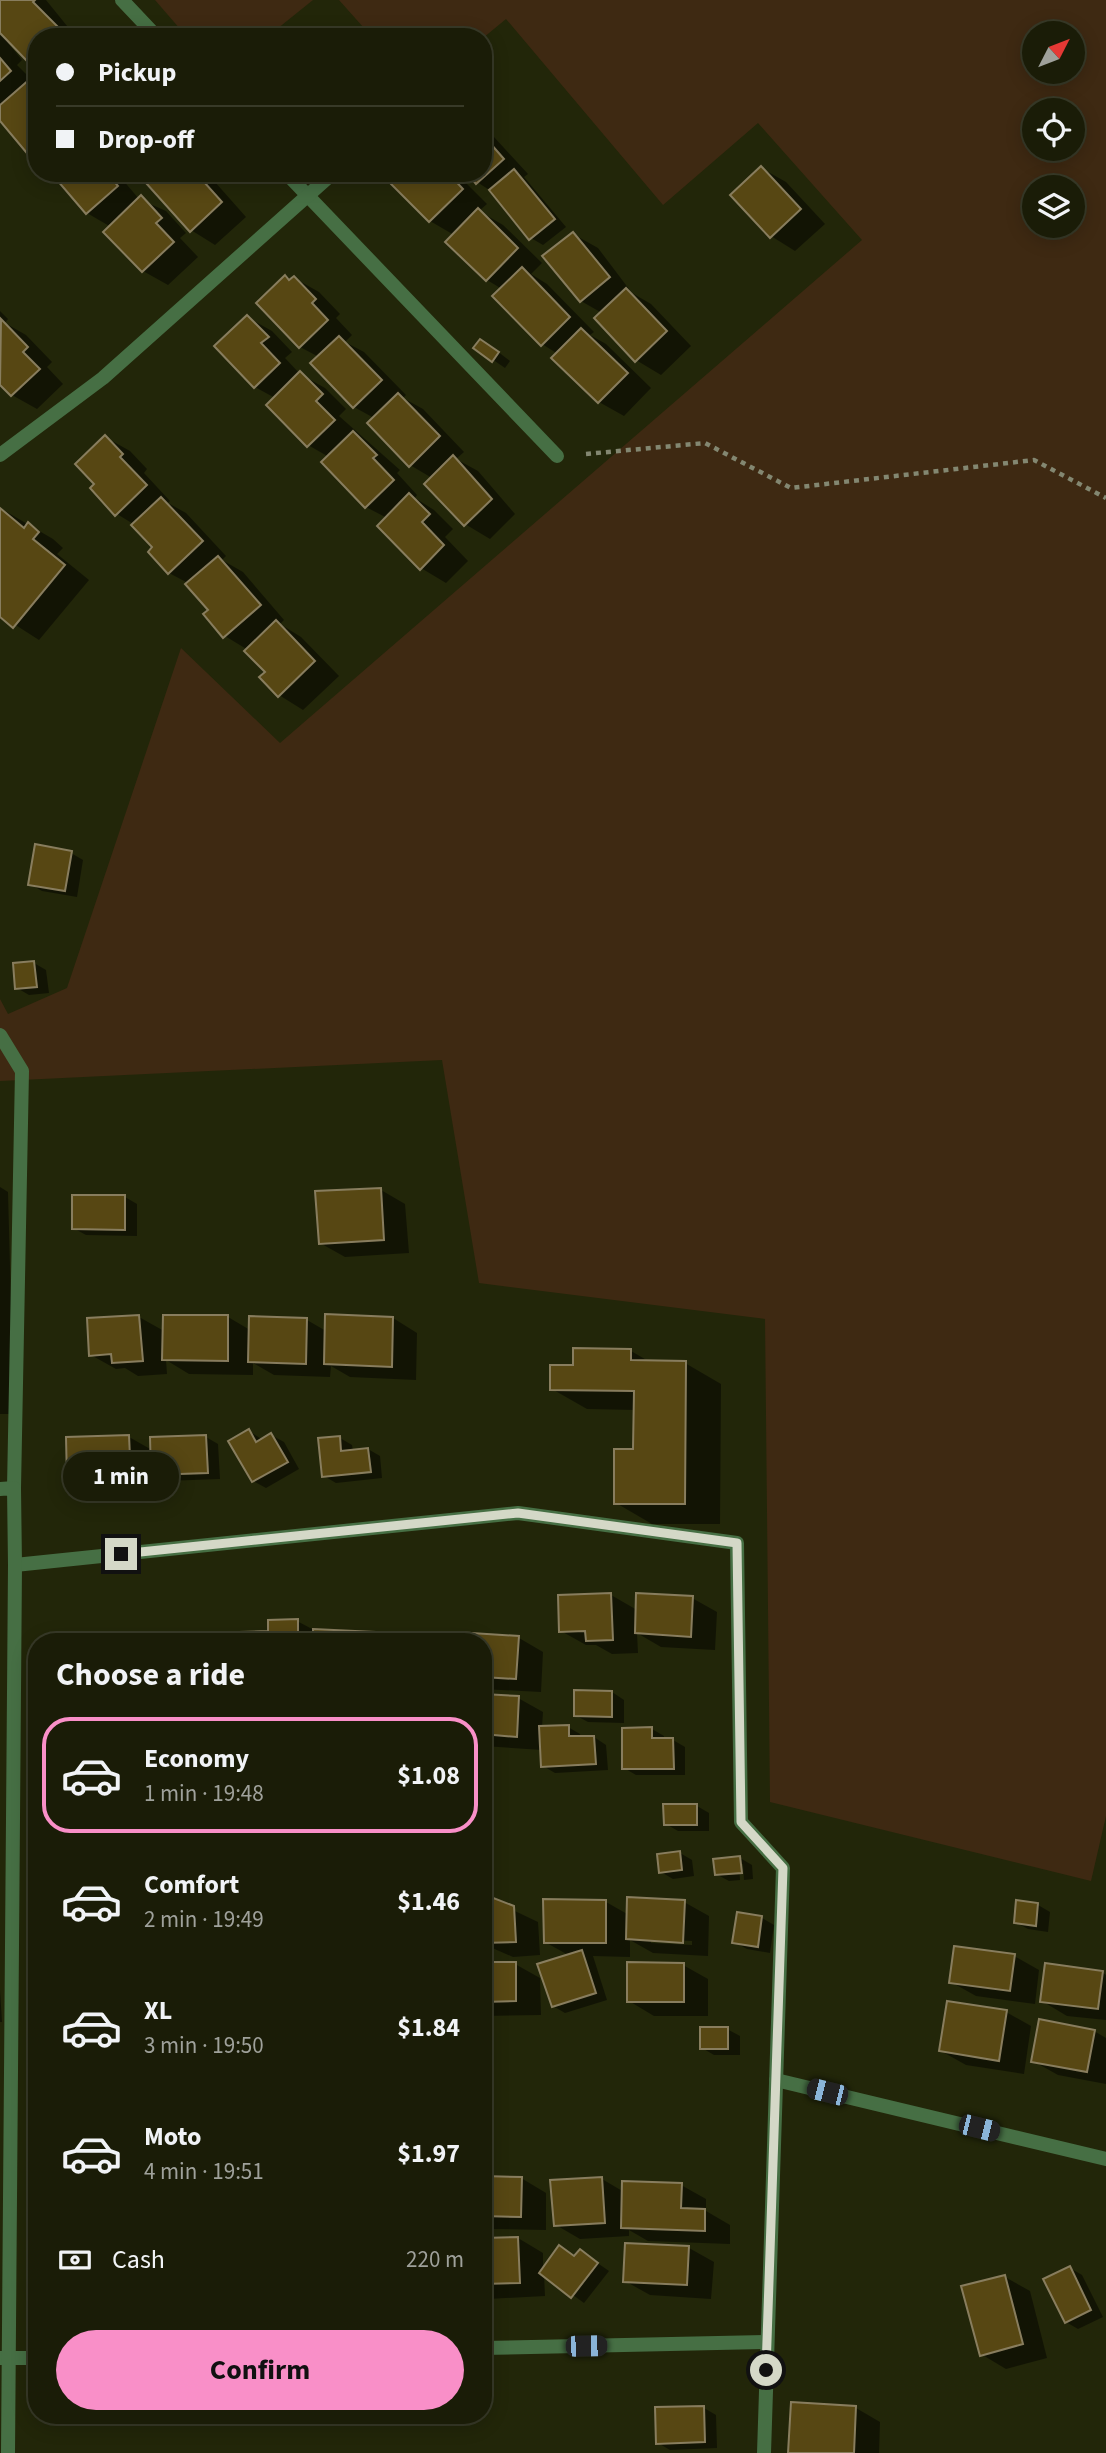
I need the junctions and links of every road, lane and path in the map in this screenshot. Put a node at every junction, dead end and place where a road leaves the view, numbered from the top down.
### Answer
1 (122, 0) edge
2 (148, 28) edge
3 (294, 182) edge
4 (323, 182) edge
5 (307, 196) junction
6 (0, 455) edge
7 (557, 456) joint
8 (1106, 498) edge
9 (0, 1035) edge
10 (7, 1489) edge
11 (15, 1565) junction
12 (776, 2080) junction
13 (1106, 2159) edge
14 (767, 2342) junction
15 (492, 2348) edge
16 (3, 2358) edge
17 (28, 2358) edge
18 (8, 2453) edge
19 (764, 2453) edge

1 - 2 street
3 - 5 street
4 - 5 street
5 - 6 street
5 - 7 street
7 - 8 path
9 - 10 street
10 - 11 street
11 - 12 street
11 - 16 street
12 - 13 street
12 - 14 street
14 - 15 street
14 - 19 street
16 - 17 street
16 - 18 street

